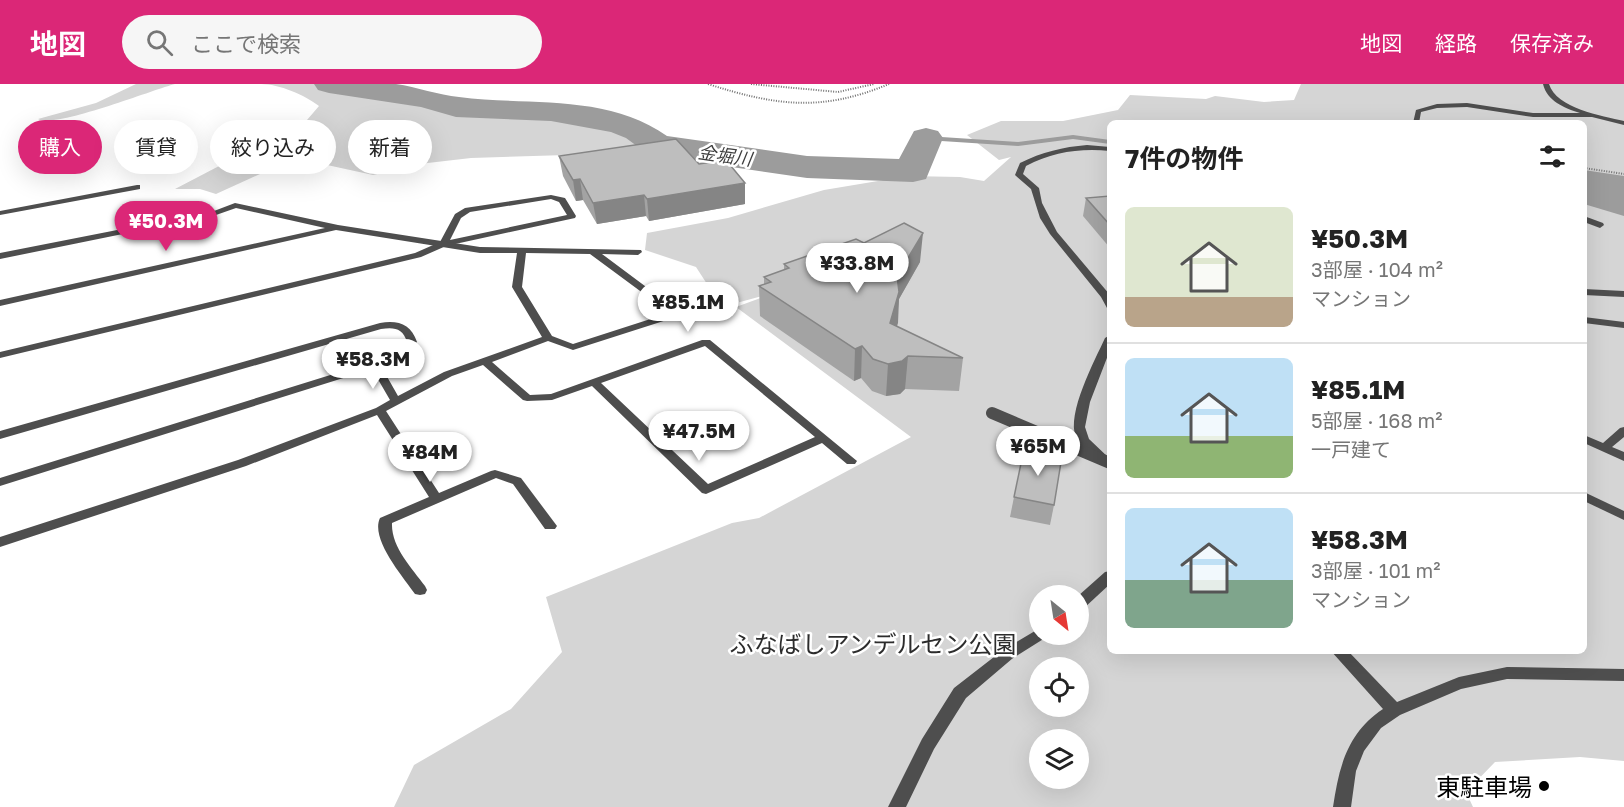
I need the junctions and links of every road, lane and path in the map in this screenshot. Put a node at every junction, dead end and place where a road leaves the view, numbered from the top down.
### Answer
1 (708, 84) edge
2 (751, 84) edge
3 (874, 84) edge
4 (889, 84) edge
5 (1546, 84) edge
6 (1593, 115) junction
7 (1417, 120) edge
8 (1624, 123) edge
9 (1107, 149) edge
10 (1587, 168) edge
11 (1624, 174) edge
12 (137, 187) dead end
13 (0, 213) edge
14 (1587, 220) edge
15 (1600, 225) dead end
16 (338, 228) junction
17 (443, 243) junction
18 (522, 250) junction
19 (592, 251) junction
20 (638, 252) dead end
21 (0, 256) edge
22 (1587, 292) edge
23 (1624, 294) edge
24 (1107, 298) edge
25 (0, 303) edge
26 (1587, 320) edge
27 (1624, 325) edge
28 (548, 338) junction
29 (1107, 345) edge
30 (0, 355) edge
31 (485, 361) junction
32 (375, 364) junction
33 (594, 382) junction
34 (396, 402) junction
35 (380, 410) junction
36 (992, 413) dead end
37 (1624, 431) edge
38 (0, 435) edge
39 (823, 438) junction
40 (1587, 440) edge
41 (1604, 448) junction
42 (1624, 457) edge
43 (851, 461) dead end
44 (1107, 462) edge
45 (1107, 464) edge
46 (0, 482) edge
47 (436, 498) junction
48 (1587, 498) edge
49 (1624, 516) edge
50 (550, 526) dead end
51 (0, 542) edge
52 (1107, 579) edge
53 (420, 590) dead end
54 (1089, 594) edge
55 (1029, 641) edge
56 (1342, 654) edge
57 (1624, 675) edge
58 (1394, 710) junction
59 (897, 807) edge
60 (1342, 807) edge

1 - 4 path
2 - 3 path
5 - 6 street
6 - 7 street
6 - 8 street
9 - 24 street
10 - 11 path
12 - 13 street
14 - 15 street
16 - 17 street
16 - 21 street
16 - 25 street
17 - 17 street
17 - 18 street
17 - 30 street
18 - 19 street
18 - 28 street
19 - 20 street
19 - 28 street
22 - 23 street
26 - 27 street
28 - 31 street
29 - 44 street
31 - 33 street
31 - 34 street
32 - 34 street
32 - 38 street
32 - 46 street
33 - 39 street
33 - 39 street
34 - 35 street
35 - 47 street
35 - 51 street
36 - 45 street, bridge
37 - 41 street
39 - 43 street
40 - 41 street
41 - 42 street
47 - 50 street
47 - 53 street
48 - 49 street
52 - 54 street
55 - 59 street
56 - 58 street
57 - 58 street
58 - 60 street

